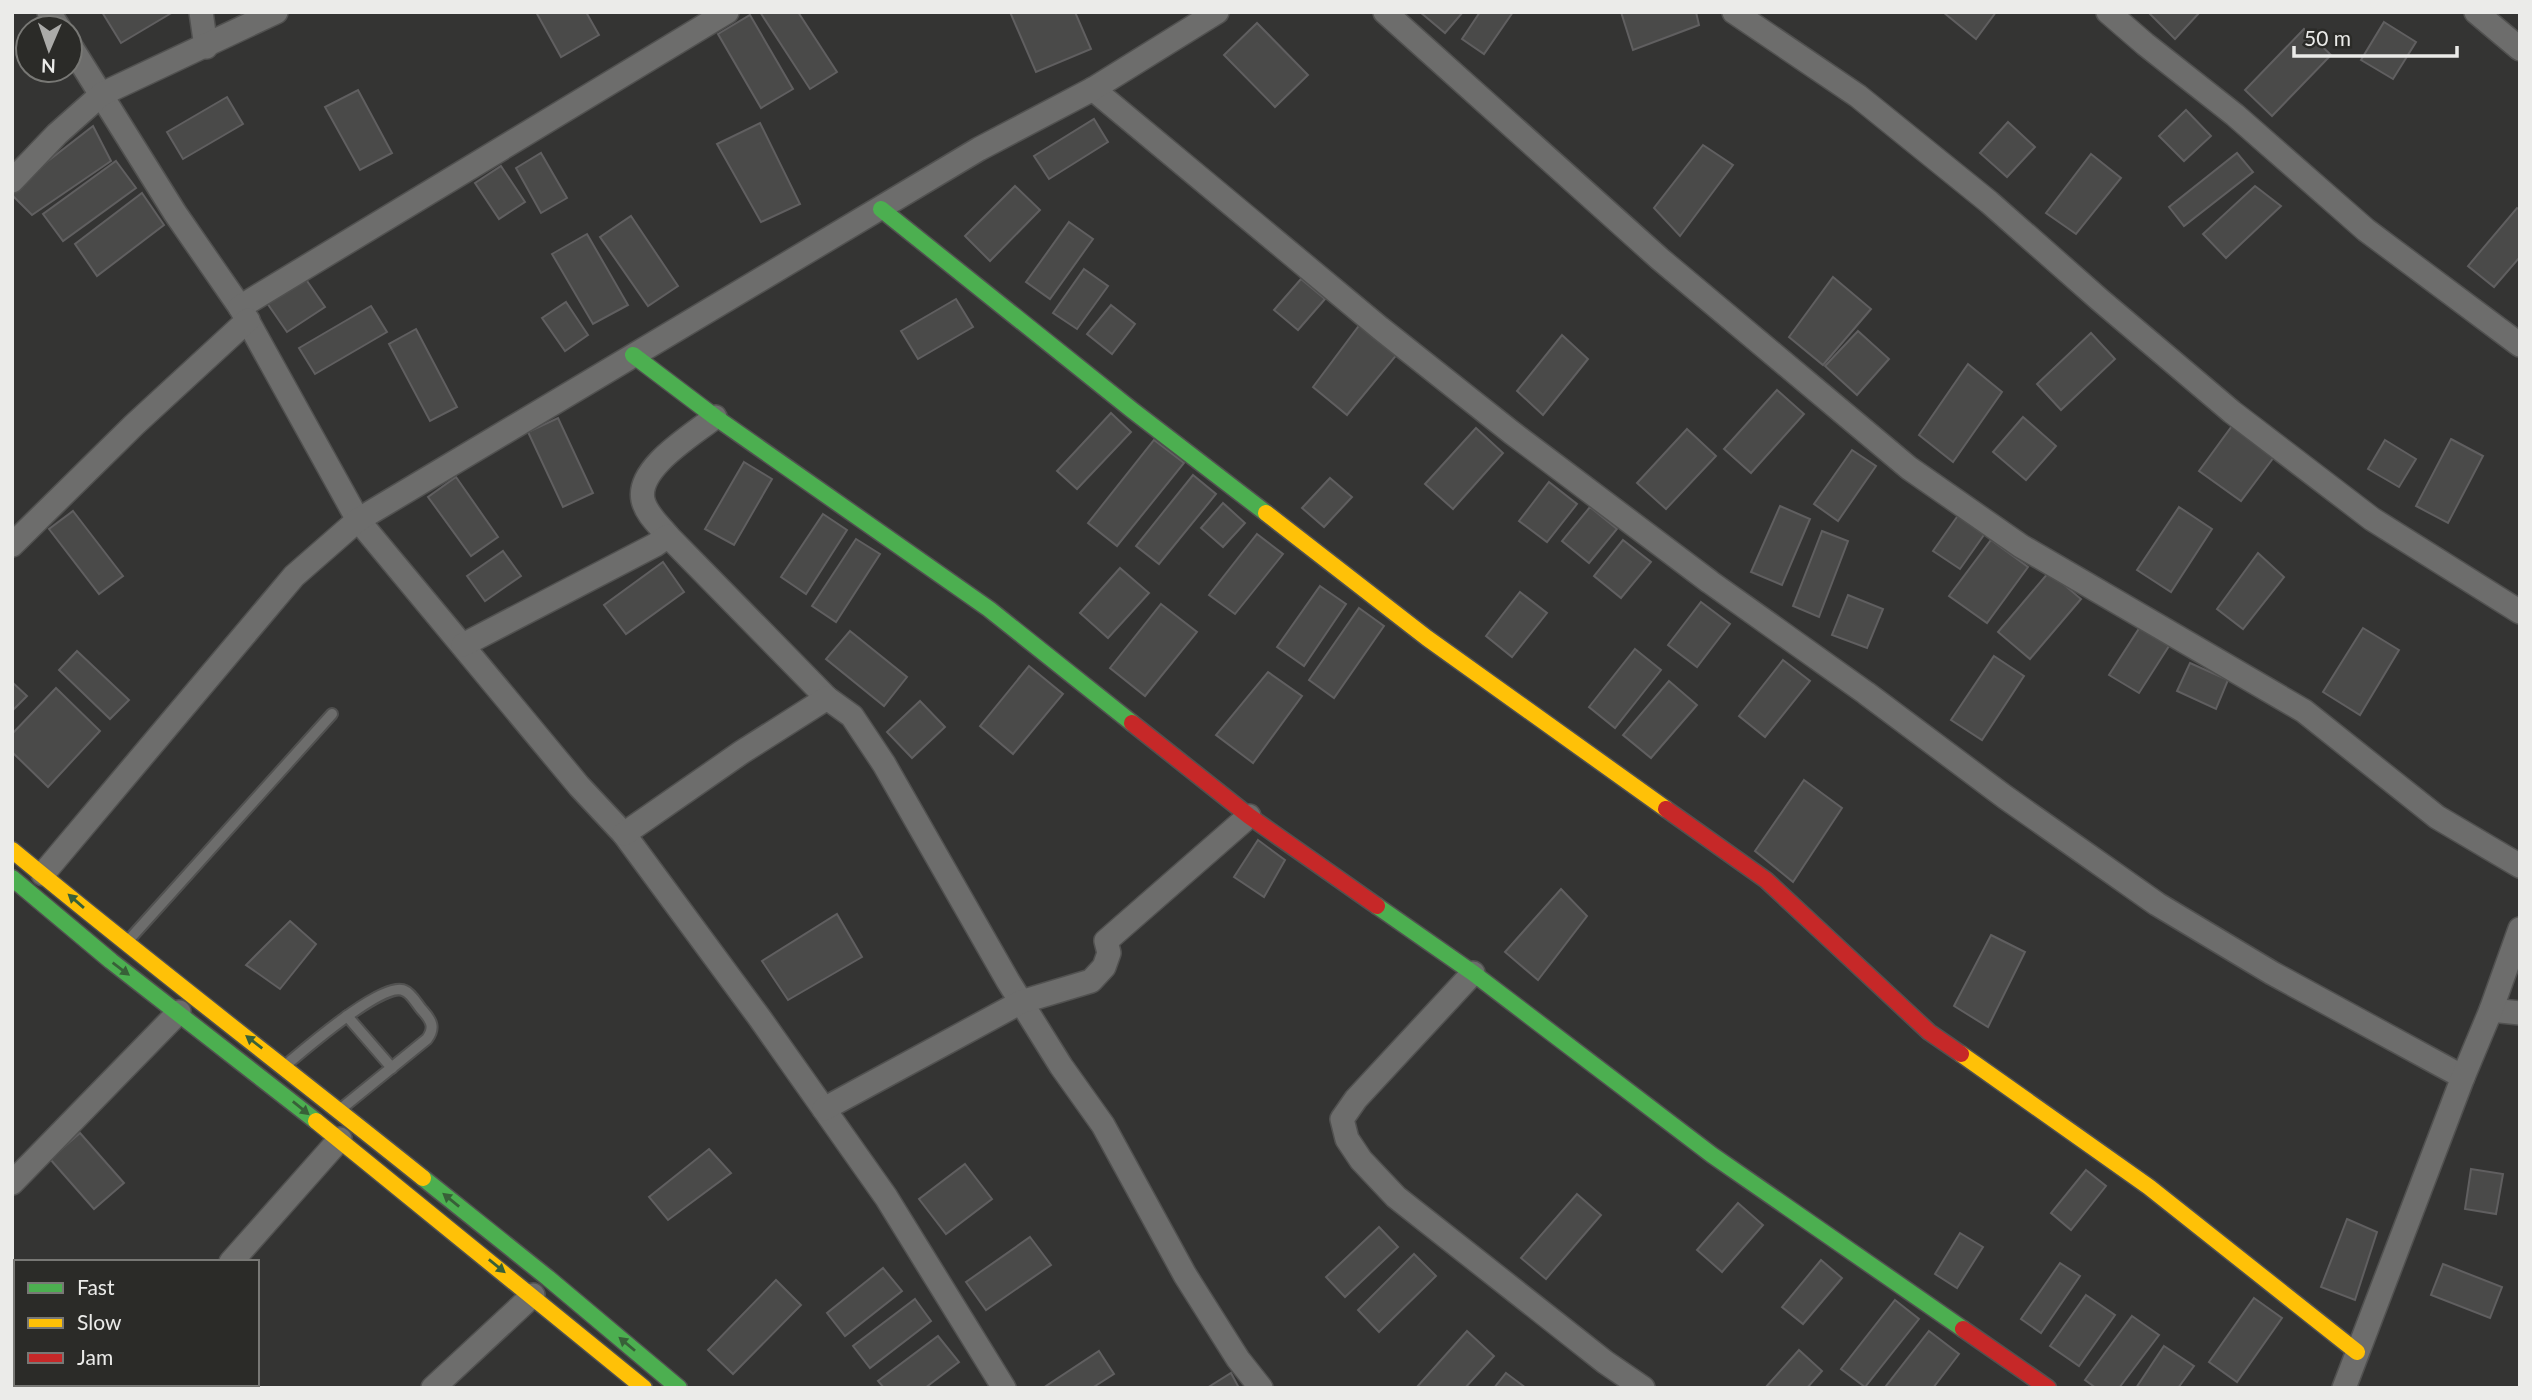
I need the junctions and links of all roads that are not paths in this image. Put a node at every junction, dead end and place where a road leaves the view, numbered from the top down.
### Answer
1 (201, 12) edge
2 (275, 12) edge
3 (727, 12) edge
4 (1217, 12) edge
5 (1385, 12) edge
6 (1734, 12) edge
7 (2108, 12) edge
8 (2476, 12) edge
9 (206, 47) junction
10 (2520, 48) edge
11 (84, 66) edge
12 (1093, 89) junction
13 (102, 94) junction
14 (12, 181) edge
15 (881, 209) junction
16 (244, 314) junction
17 (2520, 345) edge
18 (633, 355) junction
19 (715, 417) junction
20 (358, 520) junction
21 (668, 536) junction
22 (12, 545) edge
23 (2520, 612) edge
24 (463, 645) junction
25 (827, 698) junction
26 (332, 714) dead end
27 (1249, 816) junction
28 (624, 834) junction
29 (12, 850) edge
30 (2520, 866) edge
31 (43, 874) junction
32 (12, 878) edge
33 (2520, 929) edge
34 (125, 944) junction
35 (1473, 973) junction
36 (1021, 1002) junction
37 (2491, 1010) junction
38 (179, 1012) junction
39 (2520, 1013) edge
40 (347, 1016) junction
41 (284, 1066) junction
42 (392, 1068) junction
43 (2463, 1077) junction
44 (824, 1109) junction
45 (339, 1110) junction
46 (340, 1139) junction
47 (12, 1182) edge
48 (233, 1260) edge
49 (533, 1295) junction
50 (2357, 1353) junction
51 (636, 1385) edge
52 (433, 1388) edge
53 (679, 1388) edge
54 (1004, 1388) edge
55 (1261, 1388) edge
56 (1643, 1388) edge
57 (2048, 1388) edge
58 (2344, 1388) edge

1 - 9 street
2 - 9 street
3 - 16 street
4 - 12 street
5 - 30 street
6 - 23 street
7 - 17 street
8 - 10 street
9 - 13 street
11 - 13 street
12 - 15 street
12 - 43 street
13 - 14 street
13 - 16 street
15 - 18 street
15 - 50 street
16 - 20 street
16 - 22 street
18 - 19 street
18 - 20 street
19 - 21 street
19 - 27 street
20 - 24 street
20 - 31 street
21 - 24 street
21 - 25 street
24 - 28 street
25 - 28 street
25 - 36 street
26 - 34 lane
27 - 35 street
27 - 36 street
28 - 44 street
29 - 31 street
34 -> 31 street
32 -> 38 street
33 - 37 street
41 -> 34 street
35 - 56 street
35 - 57 street
36 - 44 street
36 - 55 street
37 - 39 street
37 - 43 street
38 -> 46 street
38 - 47 street
40 - 41 lane
40 - 42 lane
40 - 42 lane
41 - 45 street
42 - 45 lane
43 - 50 street
44 - 54 street
53 -> 45 street
46 - 48 street
46 -> 49 street
49 - 51 street
49 - 52 street
50 - 58 street

